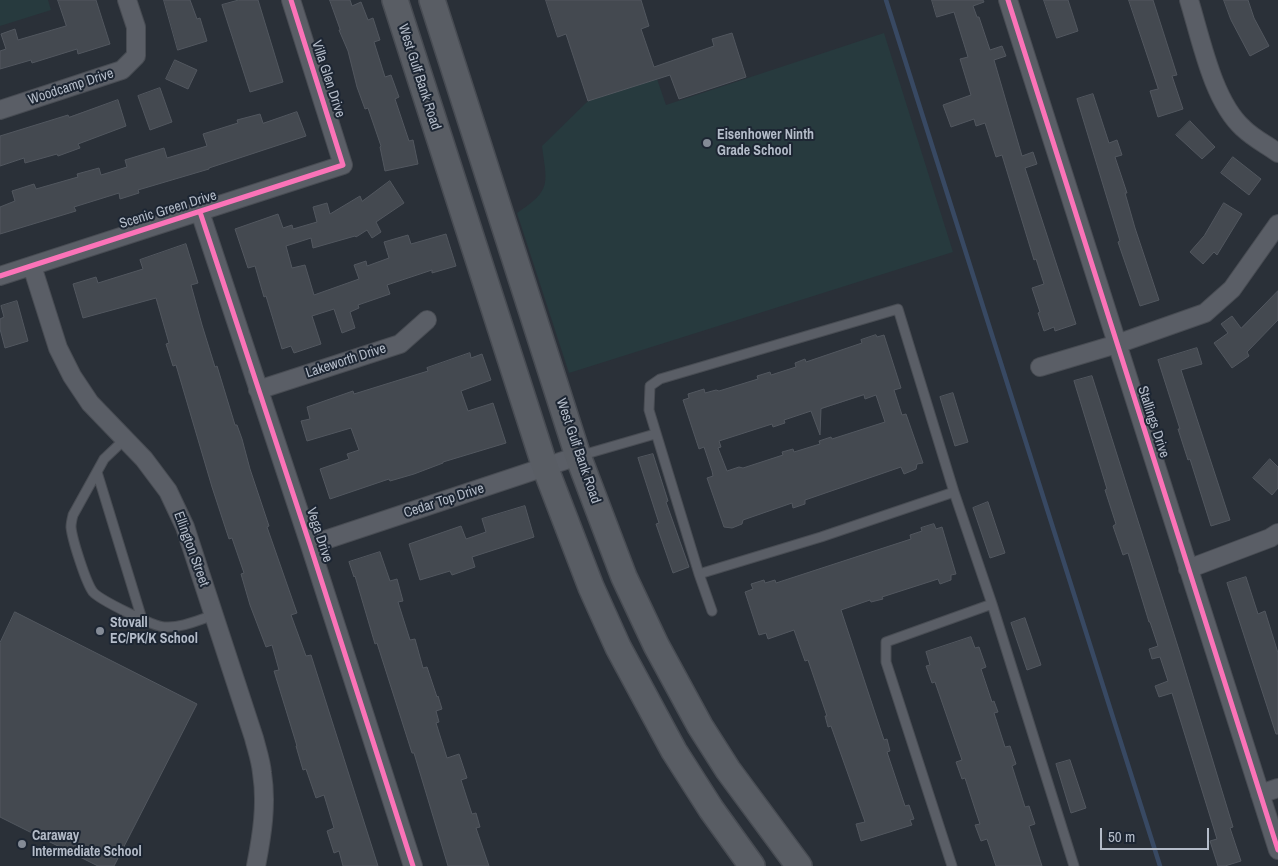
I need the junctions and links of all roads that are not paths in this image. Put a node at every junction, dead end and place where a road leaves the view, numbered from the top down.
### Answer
1 (127, 0) edge
2 (291, 0) edge
3 (395, 0) edge
4 (432, 0) edge
5 (1008, 0) edge
6 (1189, 0) edge
7 (0, 110) edge
8 (1278, 153) edge
9 (343, 165) joint
10 (496, 201) junction
11 (200, 212) junction
12 (462, 213) junction
13 (1278, 224) edge
14 (32, 266) junction
15 (0, 276) edge
16 (428, 320) dead end
17 (1117, 344) junction
18 (1040, 367) dead end
19 (258, 390) junction
20 (656, 434) junction
21 (124, 439) junction
22 (578, 456) junction
23 (544, 467) junction
24 (97, 472) junction
25 (954, 492) junction
26 (1278, 533) edge
27 (310, 545) junction
28 (1188, 569) junction
29 (699, 574) junction
30 (992, 604) junction
31 (712, 611) dead end
32 (214, 615) junction
33 (142, 619) junction
34 (680, 691) junction
35 (650, 708) junction
36 (1278, 788) edge
37 (1260, 794) junction
38 (1278, 850) edge
39 (256, 866) edge
40 (412, 866) edge
41 (752, 866) edge
42 (799, 866) edge
43 (952, 866) edge
44 (1074, 866) edge

1 - 7 street, Woodcamp Drive
2 - 9 street, Villa Glen Drive
3 - 12 main road, West Gulf Bank Road
4 - 10 main road, West Gulf Bank Road
5 - 17 street, Stallings Drive
6 - 8 street
9 - 11 street, Scenic Green Drive
10 - 12 main road
10 - 22 main road, West Gulf Bank Road
11 - 14 street, Scenic Green Drive
11 - 19 street, Vega Drive
12 - 23 main road, West Gulf Bank Road
13 - 17 street
14 - 15 street, Scenic Green Drive
14 - 21 street, Ellington Street
16 - 19 street, Lakeworth Drive
17 - 18 street
17 - 28 street, Stallings Drive
19 - 27 street, Vega Drive
20 - 22 lane
20 - 25 lane
20 - 29 lane
21 - 24 lane
21 - 32 street, Ellington Street
22 - 23 street, Cedar Top Drive
22 - 34 main road, West Gulf Bank Road
23 - 27 street, Cedar Top Drive
23 - 35 main road, West Gulf Bank Road
24 - 33 lane
24 - 33 lane
25 - 29 lane
25 - 30 lane
26 - 28 street
27 - 40 street, Vega Drive
28 - 37 street, Stallings Drive
29 - 31 lane
30 - 43 lane
30 - 44 lane
32 - 33 lane
32 - 39 street, Ellington Street
34 - 35 main road
34 - 42 main road, West Gulf Bank Road
35 - 41 main road, West Gulf Bank Road
36 - 37 street
37 - 38 street, Stallings Drive

